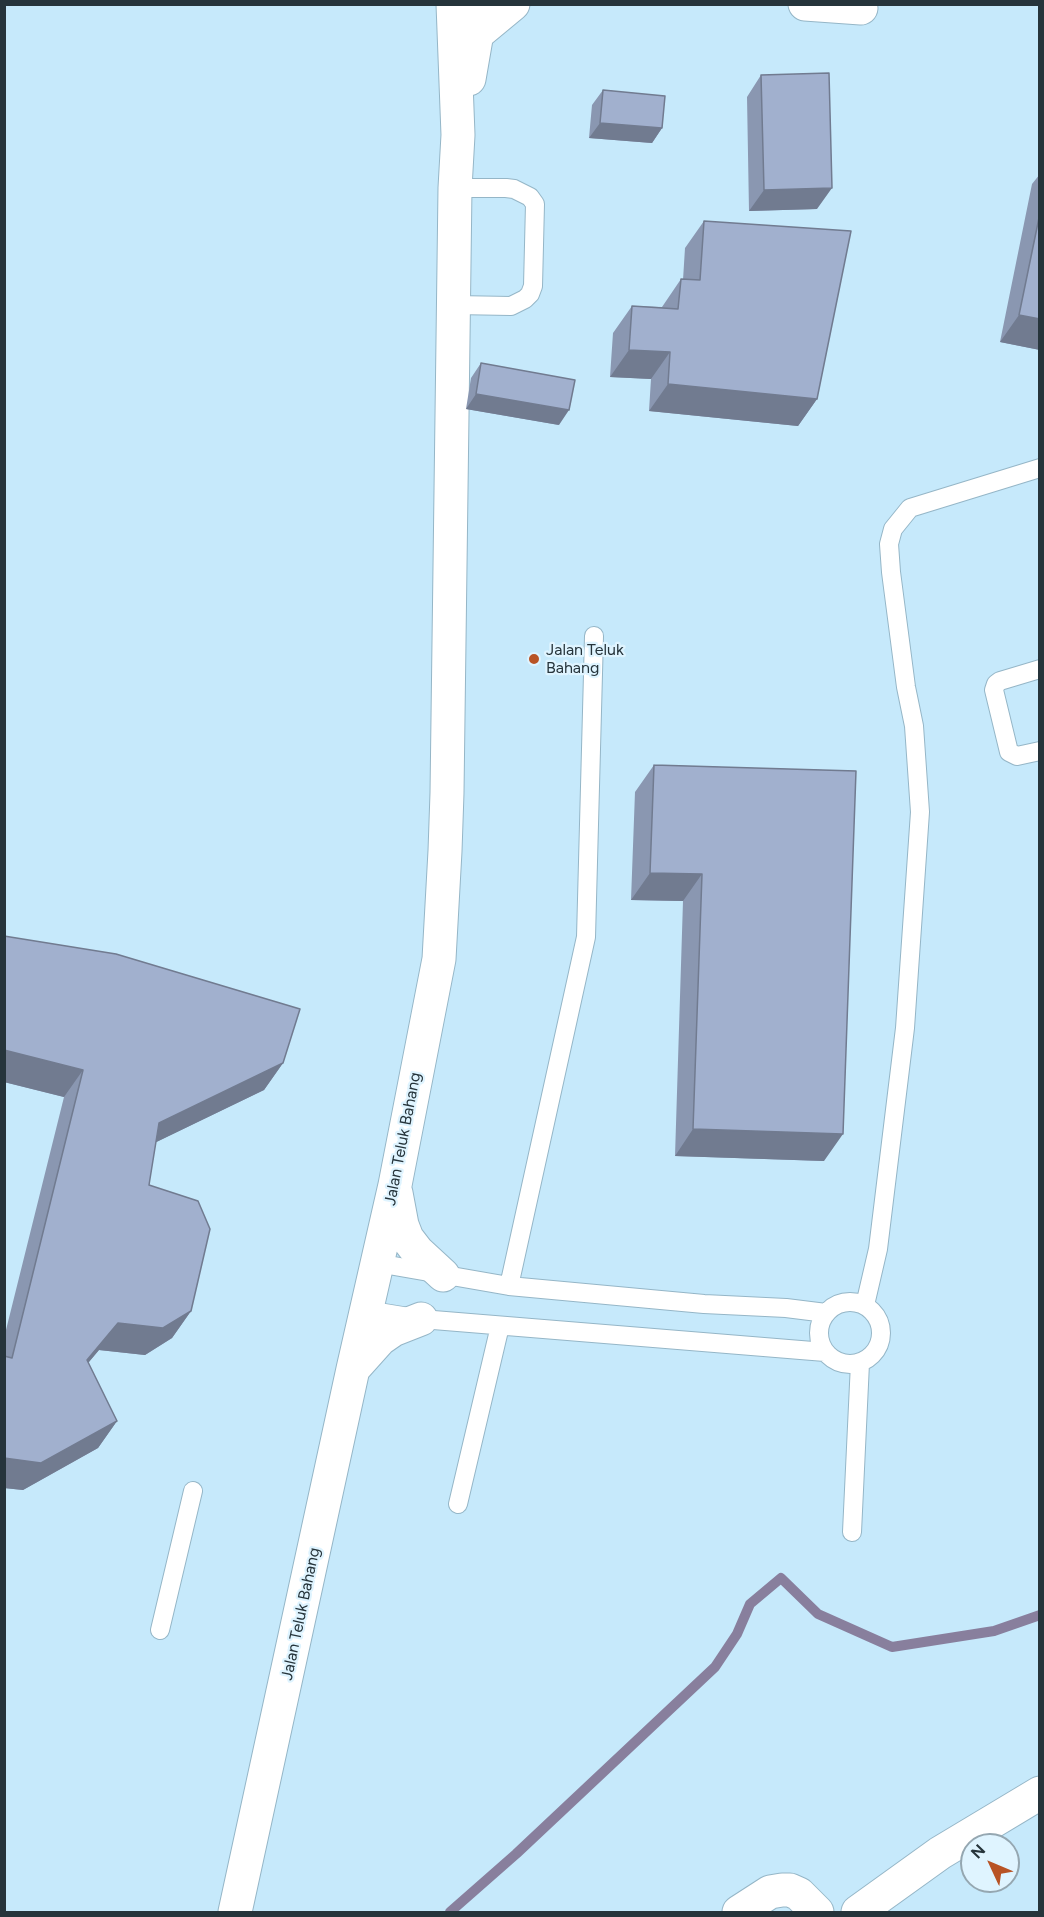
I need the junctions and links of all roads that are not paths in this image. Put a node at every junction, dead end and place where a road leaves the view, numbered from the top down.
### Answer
1 (453, 4) edge
2 (513, 4) edge
3 (805, 4) edge
4 (861, 8) dead end
5 (480, 19) edge
6 (458, 135) junction
7 (455, 188) junction
8 (455, 304) junction
9 (1040, 468) edge
10 (594, 636) dead end
11 (1040, 669) edge
12 (1040, 751) edge
13 (395, 1185) junction
14 (377, 1263) junction
15 (444, 1275) junction
16 (509, 1286) junction
17 (865, 1305) junction
18 (366, 1310) junction
19 (826, 1313) junction
20 (421, 1319) junction
21 (500, 1326) junction
22 (825, 1352) junction
23 (860, 1363) junction
24 (352, 1370) junction
25 (193, 1491) dead end
26 (459, 1504) dead end
27 (852, 1532) dead end
28 (160, 1630) dead end
29 (1040, 1793) edge
30 (235, 1911) edge
31 (739, 1912) edge
32 (817, 1912) edge
33 (858, 1912) edge

1 - 6 main road, Jalan Teluk Bahang
2 - 5 main road
3 - 4 main road
5 - 6 main road, Jalan Teluk Bahang
6 - 7 main road, Jalan Teluk Bahang
7 - 8 main road, Jalan Teluk Bahang
7 - 8 lane
8 - 13 main road, Jalan Teluk Bahang
9 - 17 lane
10 - 16 lane
11 - 12 lane
13 - 14 main road, Jalan Teluk Bahang
13 - 15 main road
14 - 15 lane
14 - 18 main road, Jalan Teluk Bahang
15 - 16 lane
16 - 19 lane
17 - 19 lane
17 - 23 lane
18 - 20 lane
18 - 24 main road, Jalan Teluk Bahang
19 - 22 lane
20 - 21 lane
20 - 24 main road
21 - 22 lane
21 - 26 lane
22 - 23 lane
23 - 27 lane
24 - 30 main road, Jalan Teluk Bahang
25 - 28 lane
29 - 33 main road
31 - 32 main road

